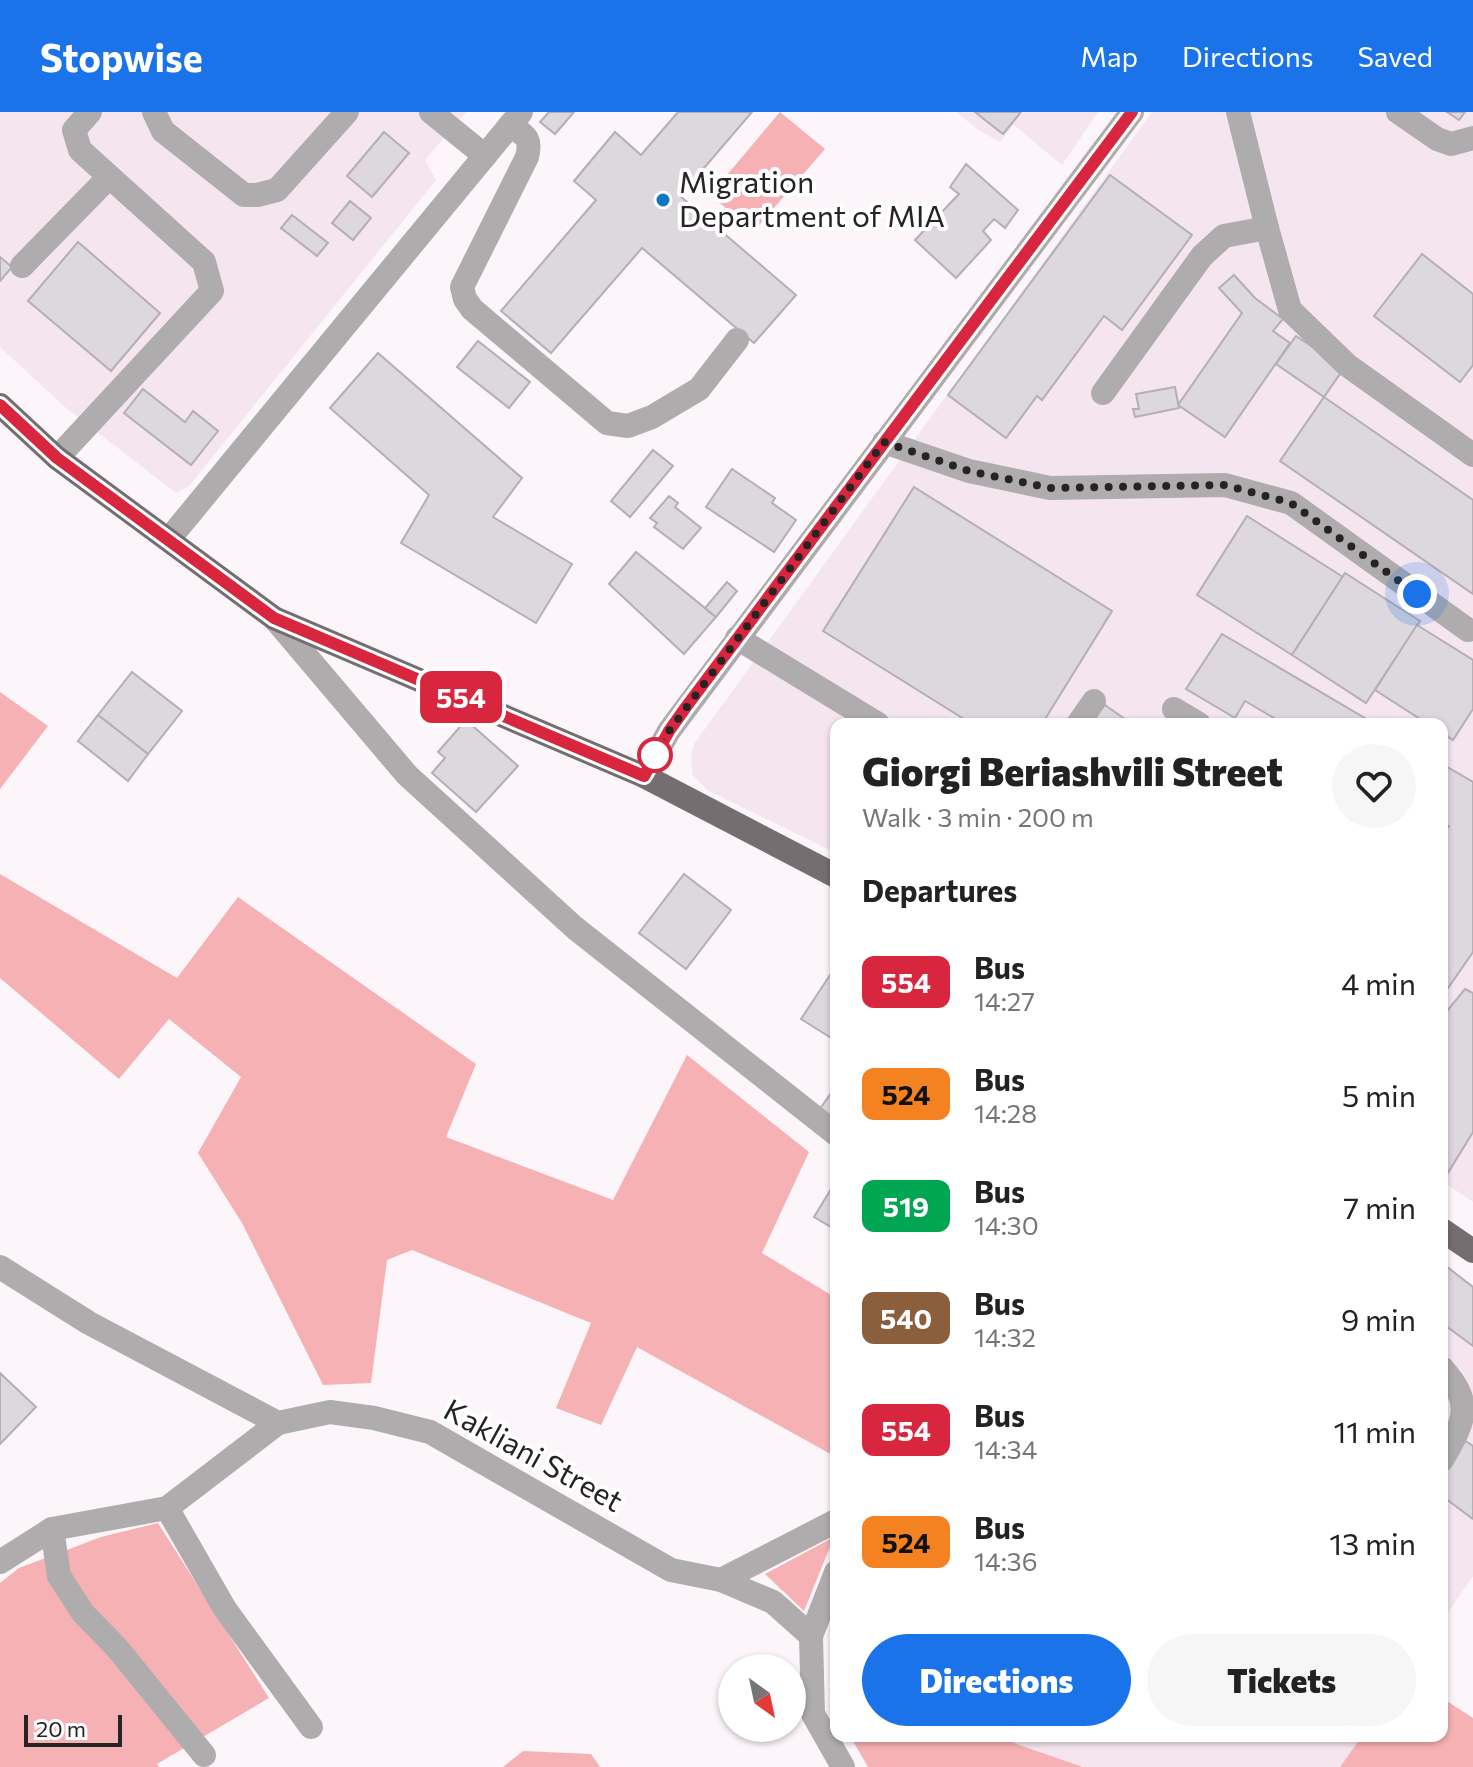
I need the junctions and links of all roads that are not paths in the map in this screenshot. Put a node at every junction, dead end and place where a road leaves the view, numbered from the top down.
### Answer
1 (90, 112) edge
2 (154, 112) edge
3 (347, 112) edge
4 (431, 112) edge
5 (1132, 112) edge
6 (1238, 112) edge
7 (1398, 112) edge
8 (515, 119) edge
9 (1473, 138) edge
10 (485, 156) junction
11 (109, 177) junction
12 (1267, 228) junction
13 (22, 266) dead end
14 (737, 340) dead end
15 (1103, 393) dead end
16 (0, 405) edge
17 (884, 442) junction
18 (1473, 455) edge
19 (57, 458) junction
20 (169, 539) junction
21 (274, 618) junction
22 (1468, 630) dead end
23 (737, 638) junction
24 (1094, 701) dead end
25 (1174, 709) dead end
26 (868, 718) edge
27 (1082, 718) edge
28 (1189, 718) edge
29 (644, 776) junction
30 (830, 873) edge
31 (830, 1129) edge
32 (1448, 1234) edge
33 (1473, 1251) edge
34 (0, 1267) edge
35 (1448, 1373) edge
36 (278, 1423) junction
37 (1448, 1450) edge
38 (167, 1508) junction
39 (830, 1524) edge
40 (52, 1529) junction
41 (0, 1562) edge
42 (721, 1580) junction
43 (830, 1587) edge
44 (811, 1636) junction
45 (311, 1727) dead end
46 (204, 1755) dead end
47 (843, 1767) edge

1 - 11 street
2 - 3 street
4 - 10 street
5 - 17 street
6 - 12 street
7 - 9 street
8 - 10 street
8 - 14 street
10 - 20 street
11 - 13 street
11 - 19 street
12 - 15 street
12 - 18 street
16 - 19 main road
17 - 22 street
17 - 23 street
19 - 20 main road
20 - 21 main road
21 - 29 main road
21 - 31 street
23 - 26 street
23 - 29 street
24 - 27 street
25 - 28 street
29 - 30 main road
32 - 33 main road
34 - 36 street
35 - 37 street
36 - 38 street
36 - 42 street, Kakliani Street
38 - 40 street
38 - 45 street
39 - 42 street
40 - 41 street
40 - 46 street
42 - 44 street, Kakliani Street
43 - 44 street
44 - 47 street

